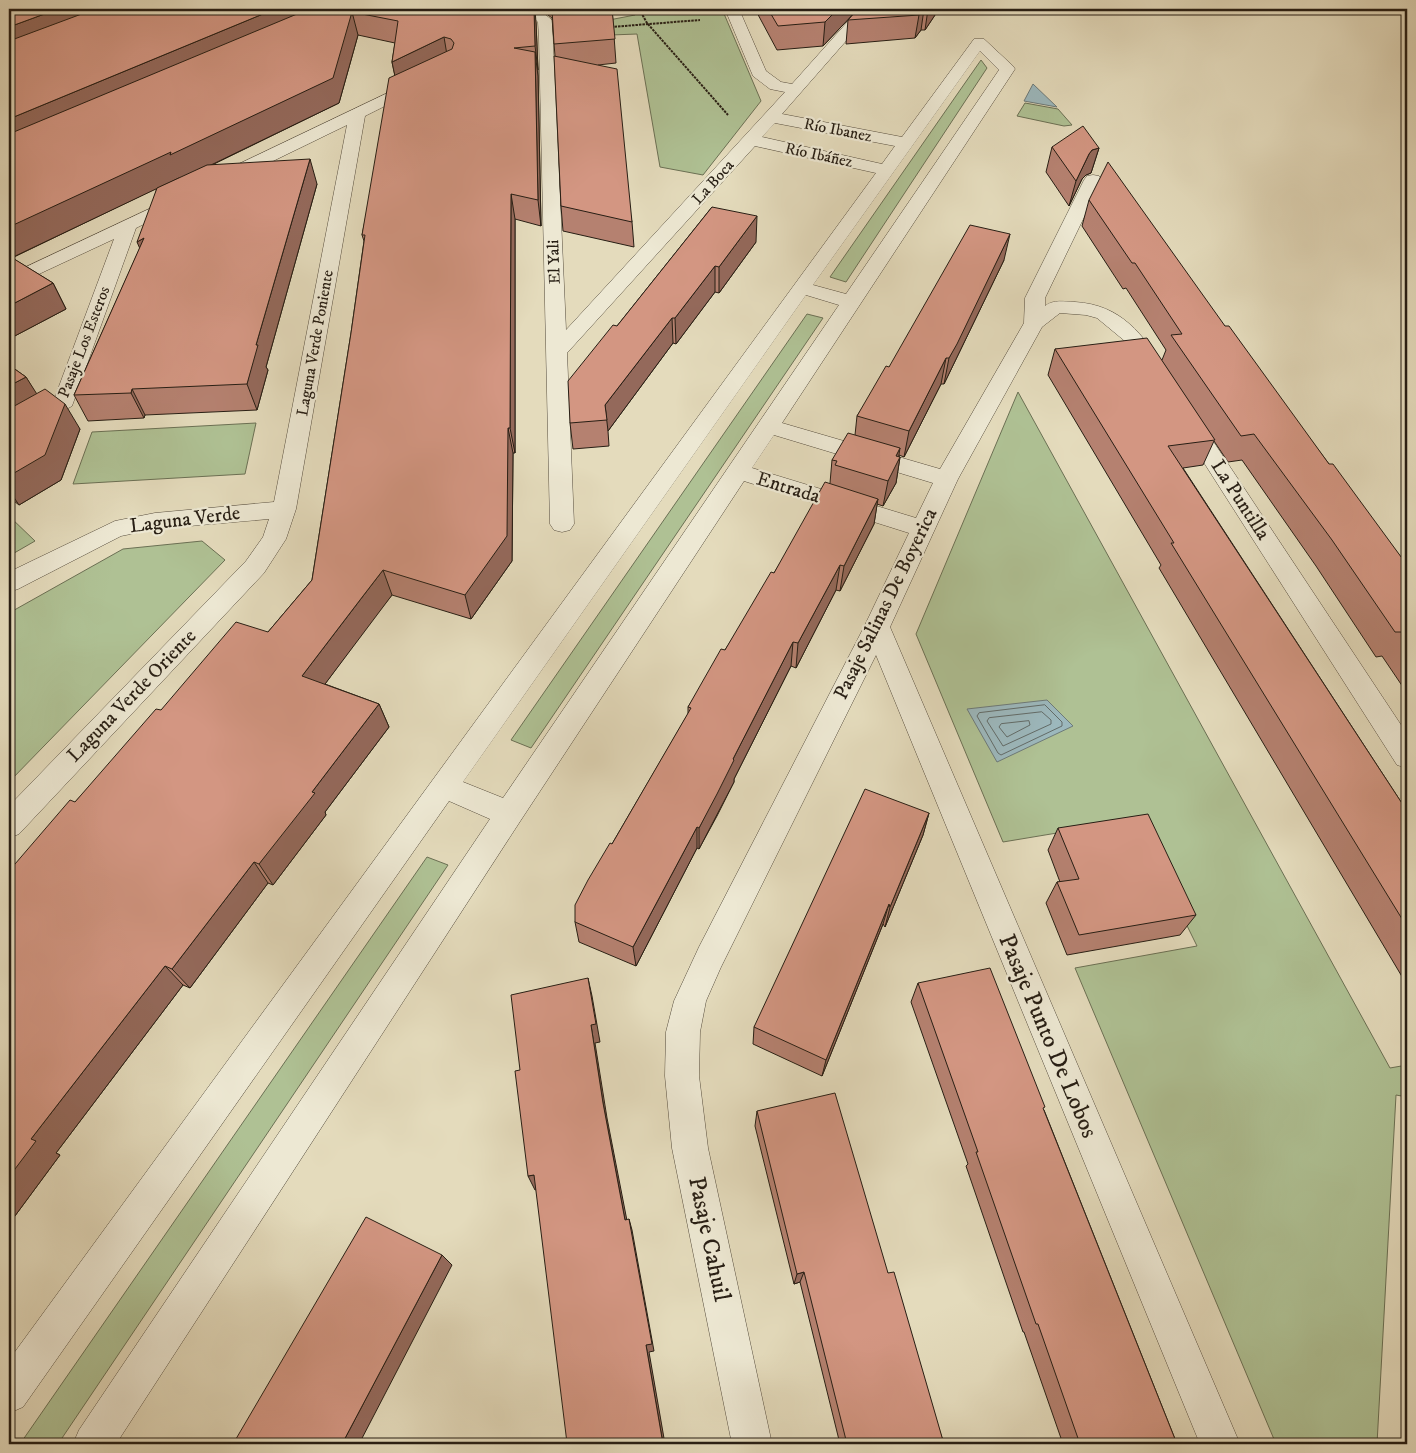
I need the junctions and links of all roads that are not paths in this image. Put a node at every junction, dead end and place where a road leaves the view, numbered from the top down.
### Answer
1 (528, 9) edge
2 (867, 9) edge
3 (734, 13) edge
4 (433, 76) edge
5 (795, 89) junction
6 (357, 114) junction
7 (770, 116) junction
8 (751, 140) junction
9 (906, 143) junction
10 (888, 170) junction
11 (1093, 180) dead end
12 (128, 225) junction
13 (9, 282) edge
14 (802, 288) junction
15 (852, 302) junction
16 (1034, 323) junction
17 (557, 352) junction
18 (769, 426) junction
19 (9, 432) edge
20 (738, 472) junction
21 (946, 479) junction
22 (284, 509) junction
23 (562, 524) dead end
24 (923, 529) junction
25 (255, 567) joint
26 (9, 583) edge
27 (877, 627) junction
28 (1407, 757) edge
29 (443, 786) junction
30 (509, 814) junction
31 (9, 825) edge
32 (683, 1032) joint
33 (9, 1393) edge
34 (93, 1444) edge
35 (752, 1444) edge
36 (1220, 1444) edge

1 - 17 street, El Yali
2 - 5 street, La Boca
3 - 5 street
4 - 6 street
5 - 7 street, La Boca
6 - 12 street
6 - 22 street, Laguna Verde Poniente
7 - 8 street, La Boca
7 - 9 street, Río Ibanez
8 - 10 street, Río Ibáñez
8 - 17 street, La Boca
9 - 10 street
9 - 15 street
10 - 14 street
11 - 16 street, Pasaje Salinas De Boyerica
12 - 13 street
12 - 19 street, Pasaje Los Esteros
14 - 15 street
14 - 29 street
15 - 18 street
16 - 21 street, Pasaje Salinas De Boyerica
16 - 28 street, La Puntilla
17 - 23 street, El Yali
18 - 20 street
18 - 21 street
20 - 24 street, Entrada
20 - 30 street
21 - 24 street, Pasaje Salinas De Boyerica
22 - 25 street, Laguna Verde Poniente
22 - 26 street, Laguna Verde
24 - 27 street, Pasaje Salinas De Boyerica
25 - 31 street, Laguna Verde Oriente
27 - 32 street, Pasaje Salinas De Boyerica
27 - 36 street, Pasaje Punto De Lobos
29 - 30 street
29 - 33 street
30 - 34 street
32 - 35 street, Pasaje Cahuil

